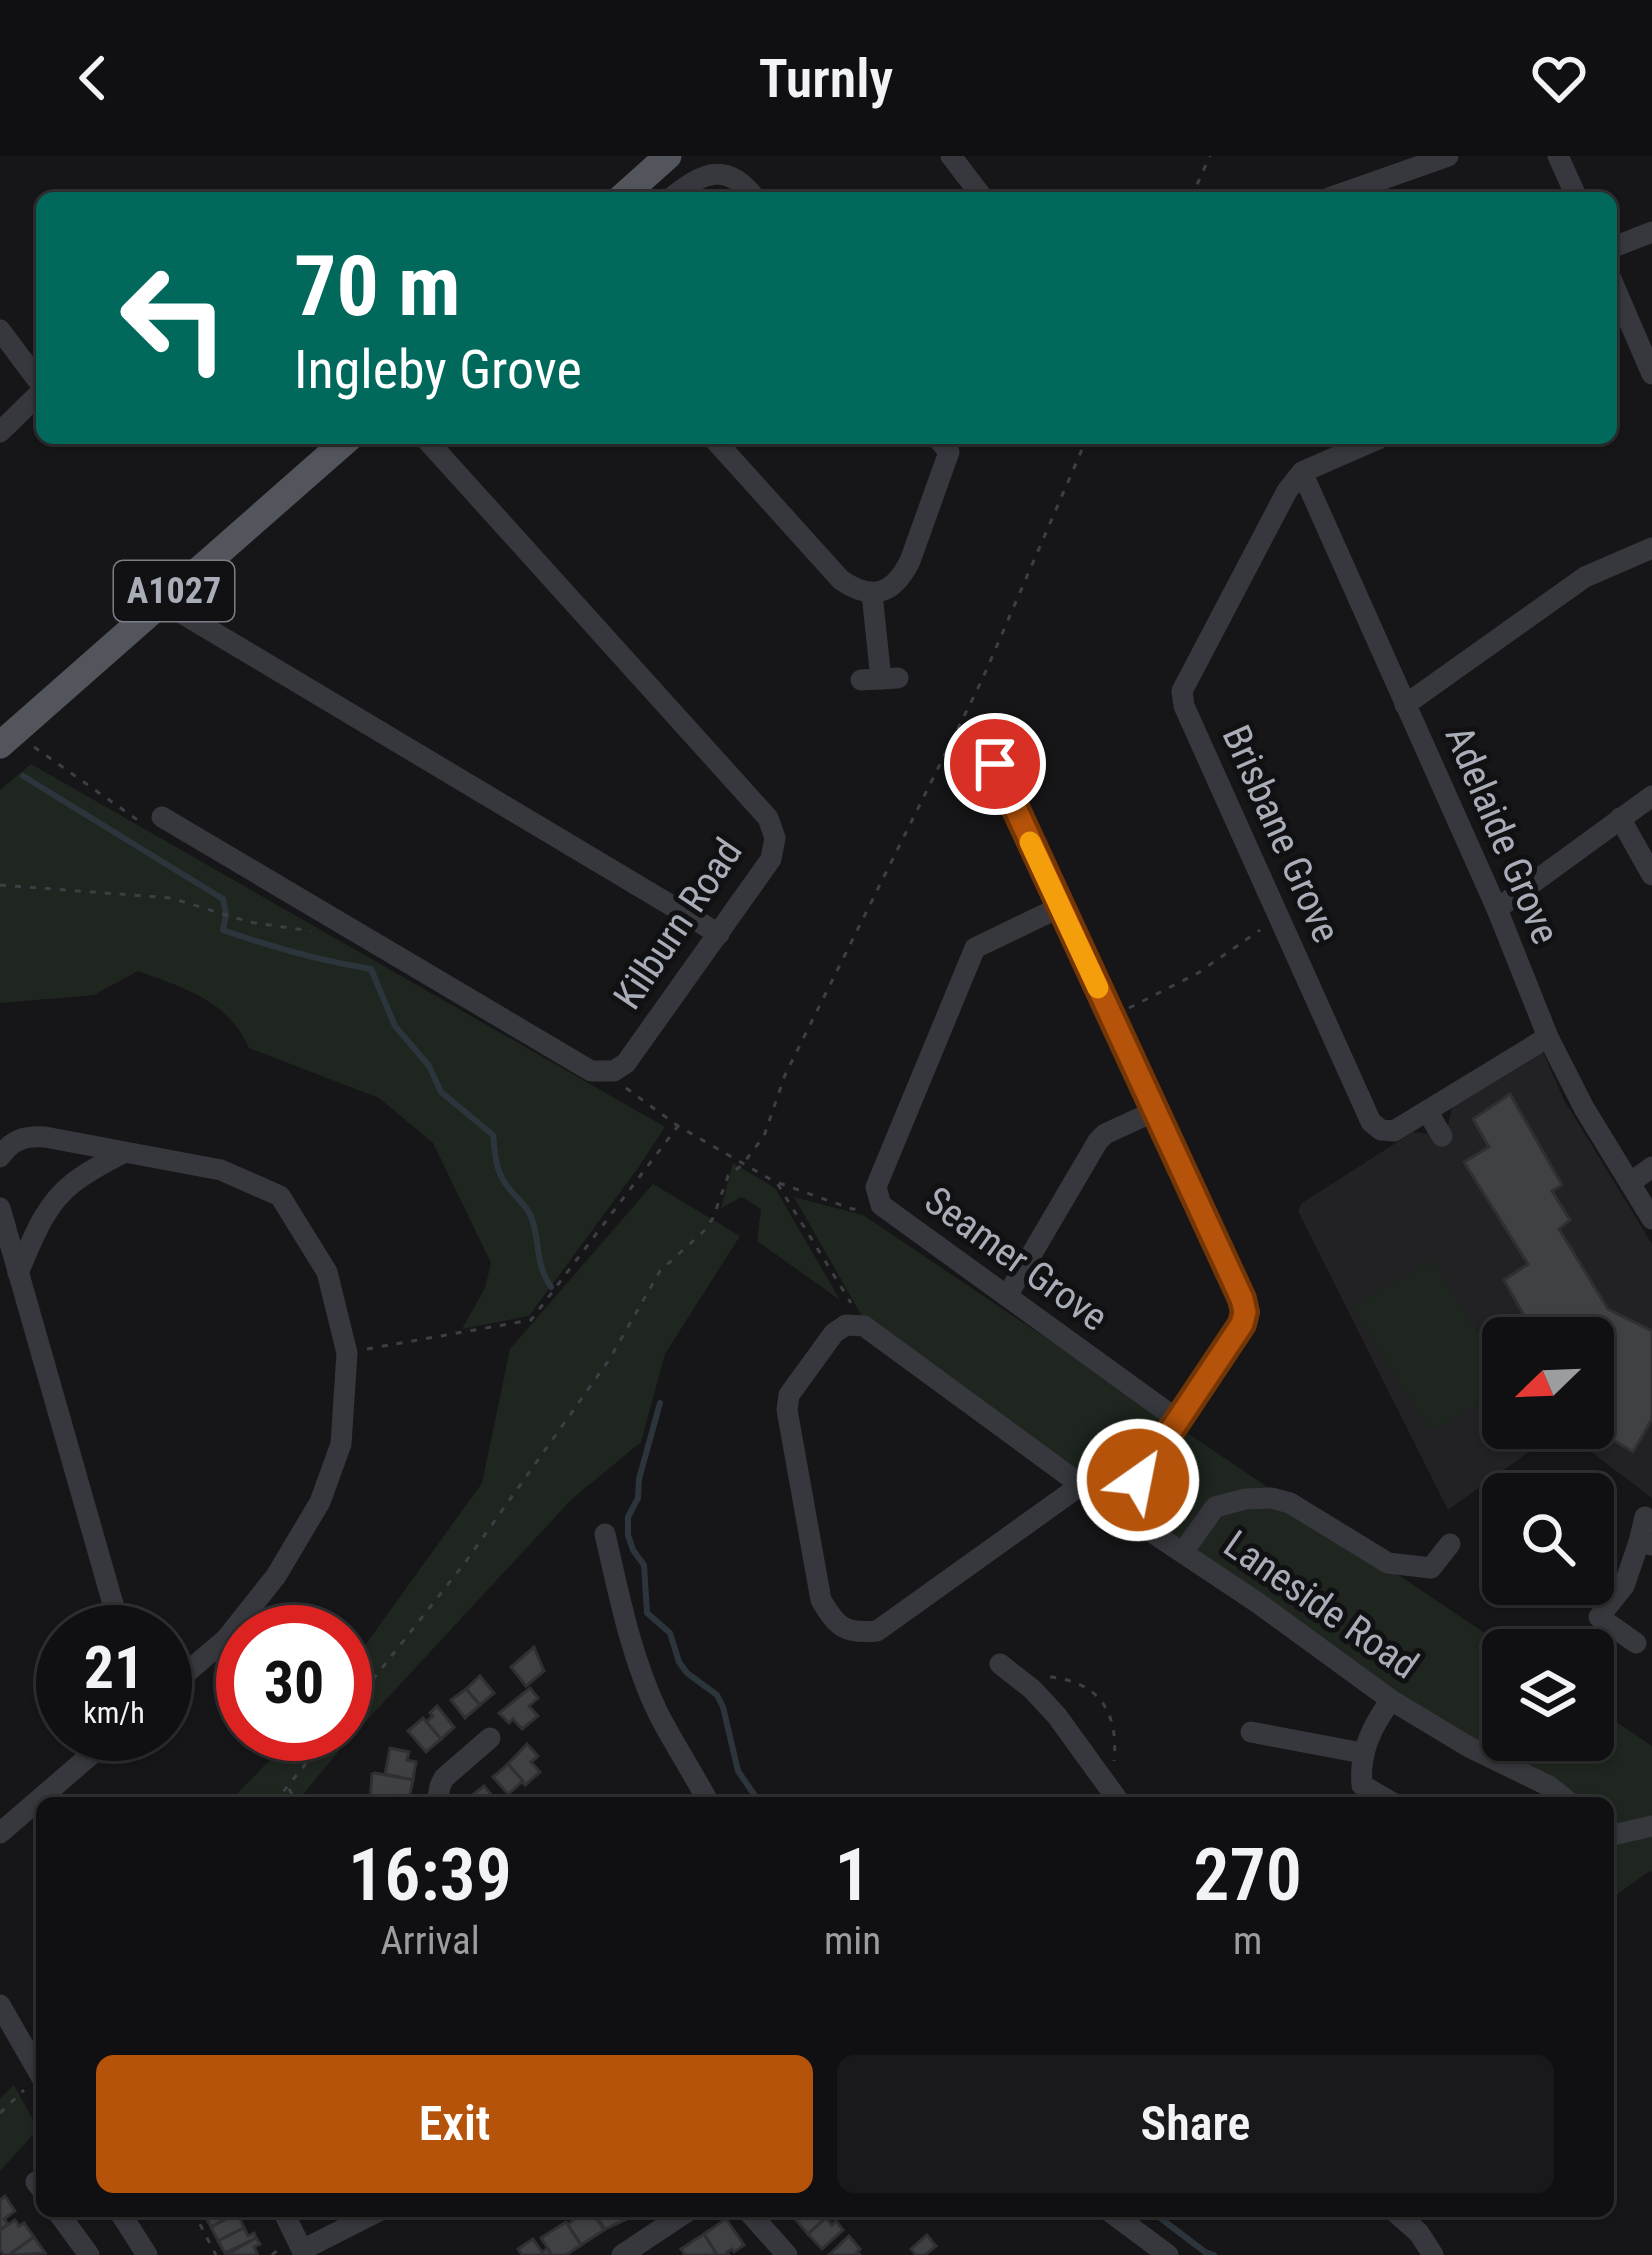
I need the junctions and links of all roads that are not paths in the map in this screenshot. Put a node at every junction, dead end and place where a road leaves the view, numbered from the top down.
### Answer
1 (668, 156) edge
2 (951, 156) edge
3 (1448, 156) edge
4 (1558, 156) edge
5 (628, 192) edge
6 (678, 192) edge
7 (751, 192) edge
8 (978, 192) edge
9 (1346, 192) edge
10 (1573, 192) edge
11 (1652, 232) edge
12 (1617, 246) edge
13 (0, 330) edge
14 (1621, 330) edge
15 (1652, 374) edge
16 (36, 381) edge
17 (36, 395) edge
18 (0, 432) edge
19 (342, 444) edge
20 (429, 444) edge
21 (717, 444) edge
22 (948, 444) edge
23 (1366, 444) edge
24 (1302, 472) junction
25 (1652, 548) edge
26 (872, 594) junction
27 (163, 602) junction
28 (880, 679) dead end
29 (1406, 705) junction
30 (7, 739) edge
31 (995, 764) dead end
32 (1652, 796) edge
33 (1620, 818) junction
34 (171, 828) road end
35 (1652, 875) edge
36 (1060, 907) junction
37 (1497, 910) junction
38 (719, 934) junction
39 (1548, 1037) junction
40 (1155, 1111) junction
41 (1427, 1111) junction
42 (1442, 1136) dead end
43 (123, 1153) junction
44 (0, 1157) edge
45 (1652, 1167) edge
46 (1630, 1183) junction
47 (0, 1208) edge
48 (1652, 1219) edge
49 (953, 1228) dead end
50 (940, 1248) junction
51 (18, 1273) junction
52 (1006, 1296) junction
53 (1178, 1420) junction
54 (1081, 1485) junction
55 (1118, 1510) junction
56 (1646, 1517) dead end
57 (605, 1534) dead end
58 (1450, 1544) dead end
59 (1646, 1544) edge
60 (1183, 1552) junction
61 (113, 1605) edge
62 (1636, 1643) dead end
63 (1000, 1664) dead end
64 (192, 1668) edge
65 (1391, 1700) junction
66 (1251, 1732) dead end
67 (490, 1738) dead end
68 (1362, 1753) junction
69 (84, 1761) edge
70 (42, 1797) edge
71 (438, 1797) edge
72 (706, 1797) edge
73 (1116, 1797) edge
74 (1383, 1797) edge
75 (1563, 1797) edge
76 (36, 1802) edge
77 (1652, 1826) edge
78 (0, 1833) edge
79 (1614, 1835) edge
80 (0, 2005) edge
81 (36, 2068) edge
82 (61, 2217) edge
83 (130, 2217) edge
84 (286, 2217) edge
85 (368, 2217) edge
86 (679, 2217) edge
87 (753, 2217) edge
88 (1117, 2217) edge
89 (1401, 2217) edge
90 (304, 2252) edge
91 (88, 2255) edge
92 (147, 2255) edge
93 (622, 2255) edge
94 (787, 2255) edge
95 (1168, 2255) edge
96 (1433, 2255) edge

1 - 5 main road
2 - 8 street
3 - 9 street
4 - 10 street
6 - 7 street
11 - 12 street
13 - 16 street
14 - 15 street
17 - 18 street
19 - 27 main road, A1027
20 - 38 street, Kilburn Road
21 - 26 street
22 - 26 street
23 - 24 street
24 - 29 street, Adelaide Grove
24 - 41 street, Brisbane Grove
25 - 29 street
26 - 28 street
27 - 30 main road, A1027
27 - 38 street
29 - 37 street, Adelaide Grove
31 - 36 street
32 - 33 street
33 - 35 street
33 - 37 street
34 - 38 street, Kilburn Road
36 - 40 street
36 - 50 street, Seamer Grove
37 - 39 street, Adelaide Grove
39 - 41 street, Brisbane Grove
39 - 46 street, Adelaide Grove
40 - 52 street
40 - 53 street
41 - 42 street
43 - 44 street
43 - 51 street
43 - 64 street
45 - 46 street
46 - 48 street, Adelaide Grove
47 - 51 street
49 - 50 street
50 - 52 street, Seamer Grove
51 - 61 street
52 - 53 street, Seamer Grove
53 - 55 street
54 - 54 street, Laneside Road
54 - 55 street, Laneside Road
55 - 60 street, Laneside Road
56 - 59 street
57 - 72 street
58 - 60 street
59 - 62 street
60 - 65 street, Laneside Road
63 - 73 street
65 - 68 street
65 - 75 street, Laneside Road
66 - 68 street
67 - 71 street
68 - 74 street
69 - 70 street
76 - 78 street
77 - 79 street
80 - 81 street
82 - 91 street
83 - 92 street
84 - 90 street
85 - 90 street
86 - 93 street
87 - 94 street
88 - 95 street
89 - 96 street

